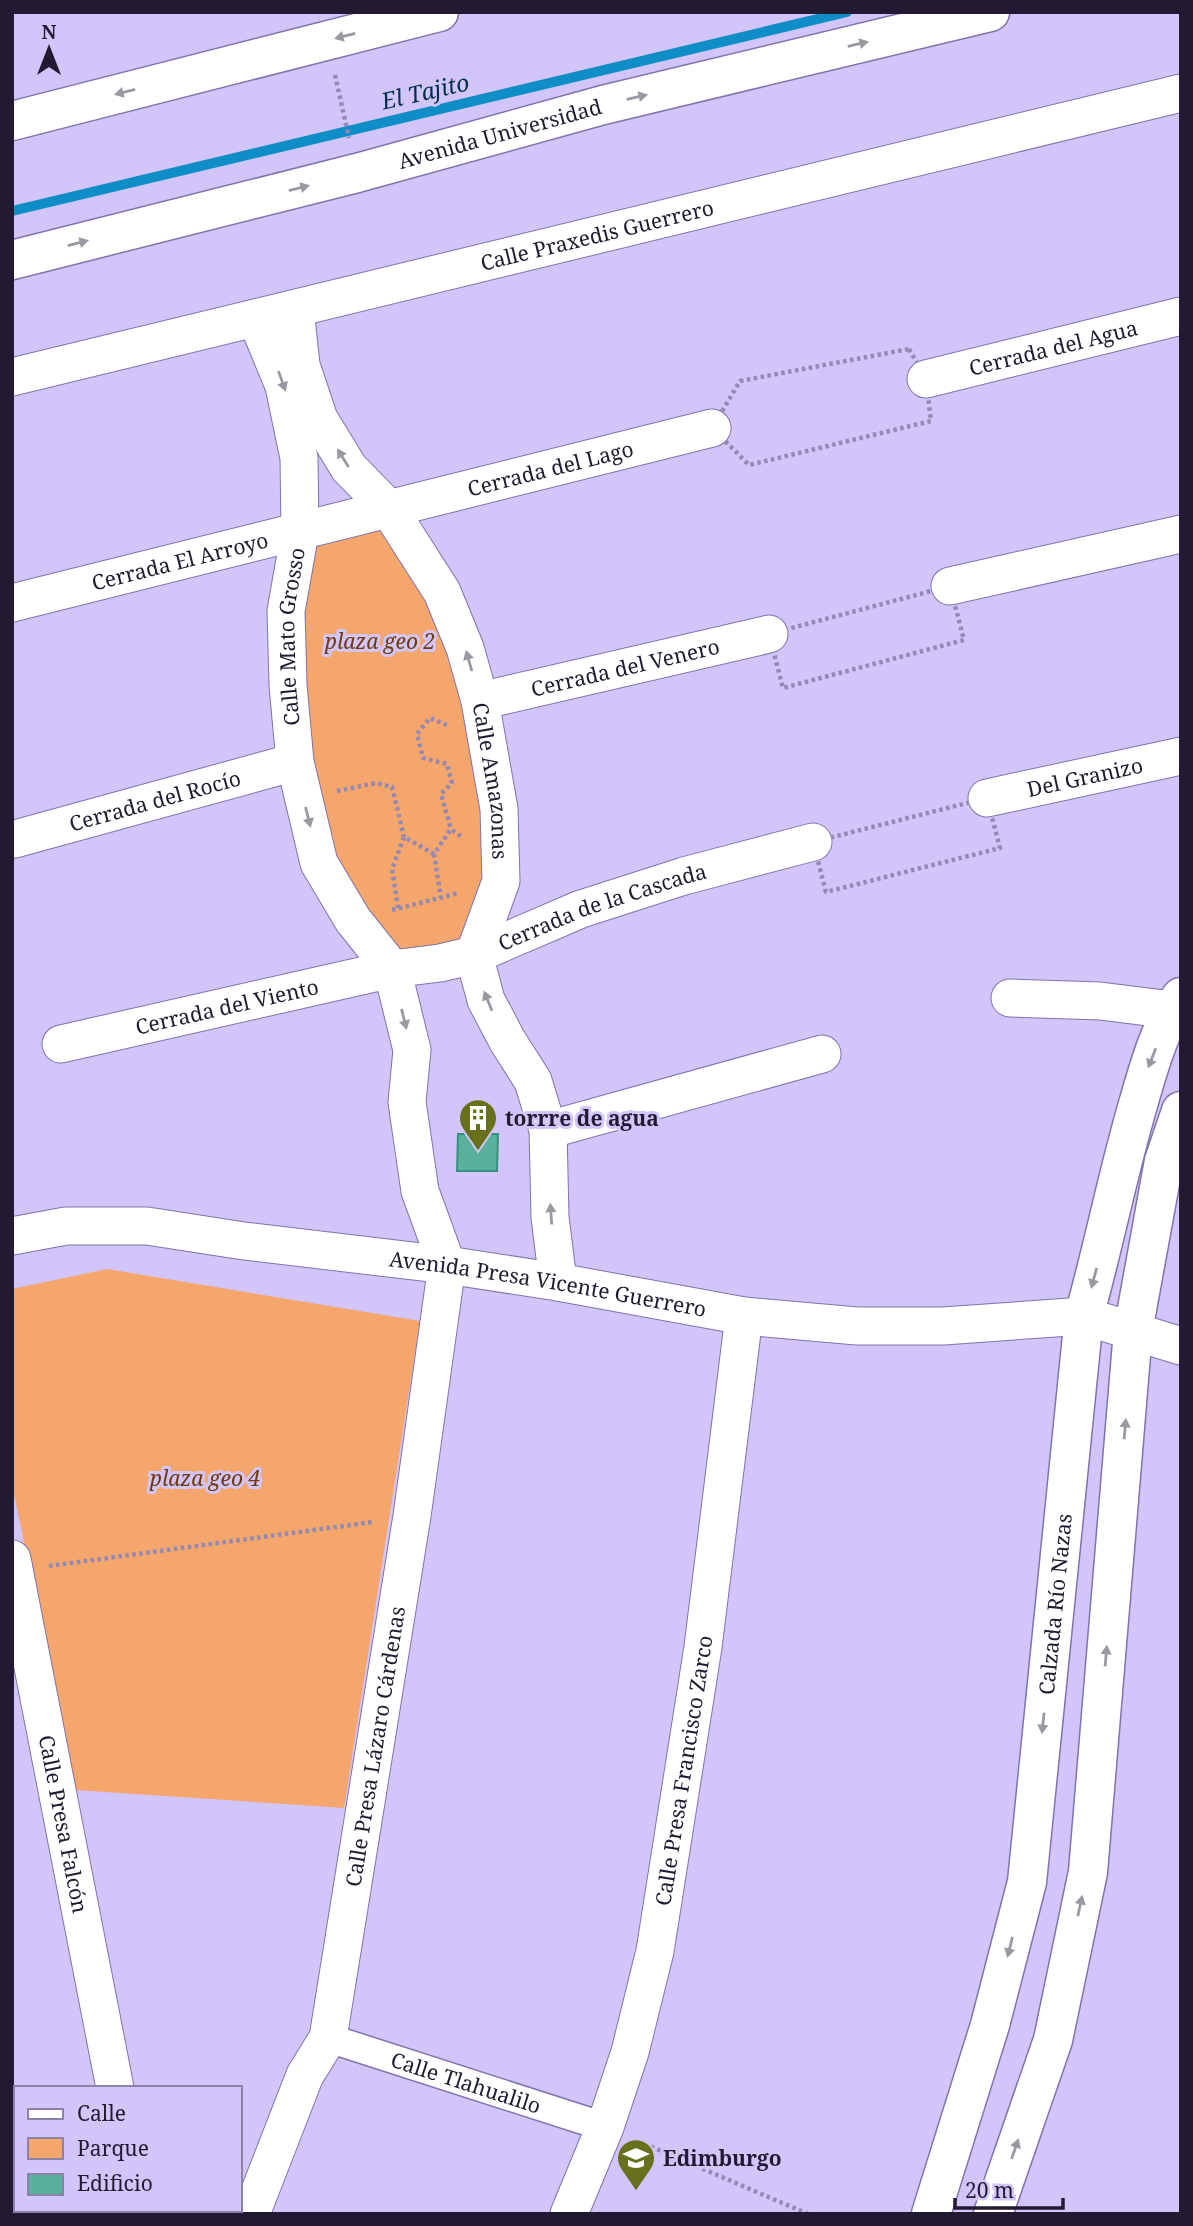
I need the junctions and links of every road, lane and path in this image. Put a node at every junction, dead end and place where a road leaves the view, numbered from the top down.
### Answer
1 (990, 12) edge
2 (421, 14) edge
3 (335, 74) dead end
4 (1181, 93) edge
5 (12, 121) edge
6 (351, 145) dead end
7 (12, 260) edge
8 (295, 309) junction
9 (1181, 316) edge
10 (256, 318) junction
11 (12, 377) edge
12 (926, 379) junction
13 (712, 428) junction
14 (388, 509) junction
15 (300, 532) junction
16 (1181, 534) edge
17 (950, 586) junction
18 (12, 603) edge
19 (769, 634) junction
20 (480, 701) junction
21 (450, 736) dead end
22 (1181, 756) edge
23 (456, 757) dead end
24 (447, 764) junction
25 (299, 780) junction
26 (987, 798) junction
27 (451, 829) junction
28 (404, 837) junction
29 (15, 839) dead end
30 (813, 842) junction
31 (470, 844) dead end
32 (434, 854) junction
33 (464, 892) dead end
34 (441, 898) junction
35 (398, 908) junction
36 (382, 912) dead end
37 (474, 955) junction
38 (392, 969) junction
39 (1010, 998) dead end
40 (1176, 1003) edge
41 (61, 1044) dead end
42 (821, 1054) dead end
43 (1181, 1111) edge
44 (548, 1130) junction
45 (1123, 1153) junction
46 (1172, 1163) edge
47 (12, 1236) edge
48 (447, 1265) junction
49 (558, 1282) junction
50 (744, 1316) junction
51 (1084, 1316) junction
52 (1133, 1331) junction
53 (1181, 1346) edge
54 (412, 1516) junction
55 (14, 1565) edge
56 (328, 2038) junction
57 (115, 2086) edge
58 (605, 2127) junction
59 (251, 2214) edge
60 (569, 2214) edge
61 (808, 2214) edge
62 (931, 2214) edge
63 (993, 2214) edge

7 -> 1 street, Avenida Universidad
2 -> 5 street
3 - 6 path
4 - 8 street, Calle Praxedis Guerrero
8 - 10 street, Calle Praxedis Guerrero
14 -> 8 street, Calle Amazonas
9 - 12 street, Cerrada del Agua
10 - 11 street, Calle Praxedis Guerrero
10 -> 15 street, Calle Mato Grosso
12 - 13 path
12 - 13 path
13 - 14 street, Cerrada del Lago
14 - 15 street, Cerrada El Arroyo
20 -> 14 street, Calle Amazonas
15 - 18 street, Cerrada El Arroyo
15 - 25 street, Calle Mato Grosso
16 - 17 street
17 - 19 path
17 - 19 path
19 - 20 street, Cerrada del Venero
20 - 37 street, Calle Amazonas
21 - 24 path
22 - 26 street, Del Granizo
23 - 24 path
24 - 27 path
25 - 28 path
25 - 29 street, Cerrada del Rocío
25 -> 38 street, Calle Mato Grosso
26 - 30 path
26 - 30 path
27 - 31 path
27 - 32 path
28 - 32 path
28 - 35 path
30 - 37 street, Cerrada de la Cascada
32 - 34 path
33 - 34 path
34 - 35 path
35 - 36 path
37 - 38 street, Cerrada de la Cascada
44 -> 37 street
38 - 41 street, Cerrada del Viento
38 -> 48 street, Calle Mato Grosso
39 - 40 street
40 -> 45 street, Calzada Río Nazas
42 - 44 street
43 - 46 street
49 -> 44 street
45 - 46 street
45 -> 51 street, Calzada Río Nazas
46 - 52 street
47 - 48 street, Avenida Presa Vicente Guerrero
48 - 49 street, Avenida Presa Vicente Guerrero
48 - 54 street, Calle Presa Lázaro Cárdenas
49 - 50 street, Avenida Presa Vicente Guerrero
50 - 51 street, Avenida Presa Vicente Guerrero
50 - 58 street, Calle Presa Francisco Zarco
51 - 52 street
51 -> 62 street, Calzada Río Nazas
52 - 53 street
63 -> 52 street
54 - 55 path
54 - 56 street, Calle Presa Lázaro Cárdenas
55 - 57 street, Calle Presa Falcón
56 - 58 street, Calle Tlahualilo
56 - 59 street, Calle Presa Lázaro Cárdenas
58 - 60 street, Calle Presa Francisco Zarco
58 - 61 path

